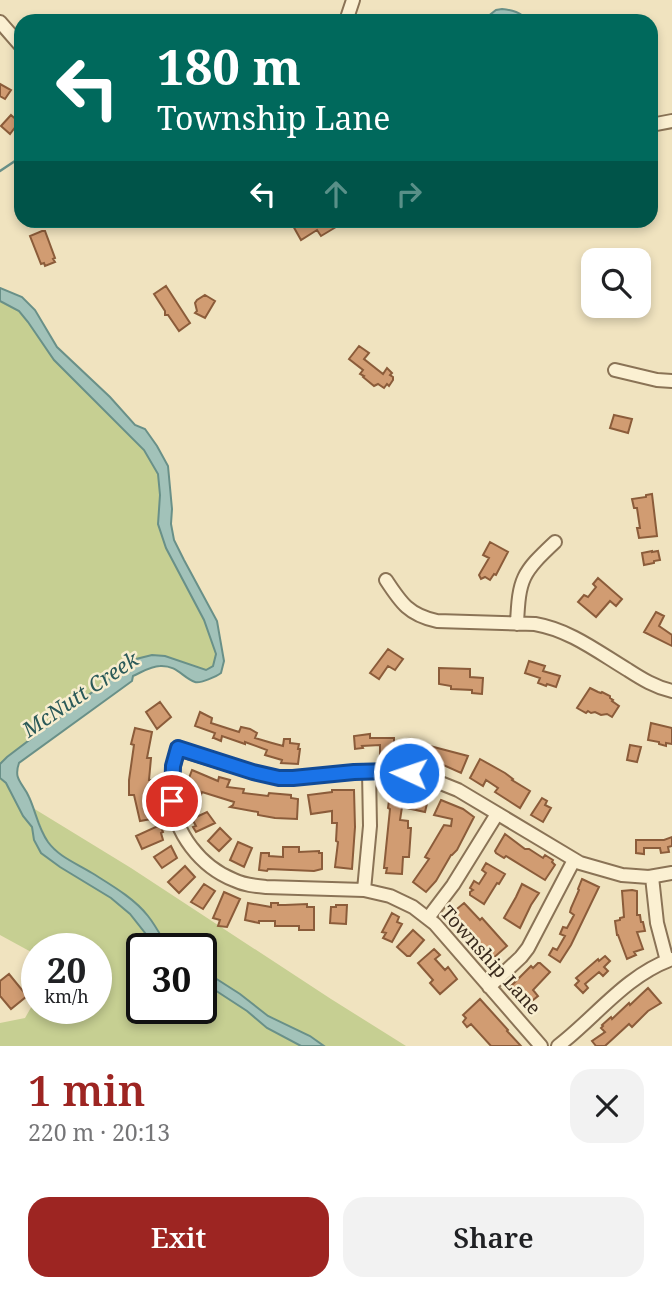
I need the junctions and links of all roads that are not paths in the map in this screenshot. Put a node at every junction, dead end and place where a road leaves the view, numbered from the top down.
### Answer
1 (0, 22) edge
2 (14, 38) edge
3 (615, 370) dead end
4 (672, 381) edge
5 (555, 542) dead end
6 (386, 580) dead end
7 (517, 624) junction
8 (672, 691) edge
9 (369, 771) junction
10 (497, 814) junction
11 (574, 860) junction
12 (672, 873) edge
13 (652, 877) junction
14 (364, 890) junction
15 (428, 918) junction
16 (670, 960) edge
17 (489, 987) junction
18 (540, 1046) edge
19 (558, 1046) edge

1 - 2 street
3 - 4 street
5 - 7 street
6 - 7 street
7 - 8 street
9 - 10 street
9 - 14 street
9 - 14 street, Township Lane
10 - 11 street
10 - 15 street
11 - 13 street
11 - 17 street
12 - 13 street
13 - 16 street
14 - 15 street, Township Lane
15 - 17 street, Township Lane
16 - 19 street
17 - 18 street, Township Lane

